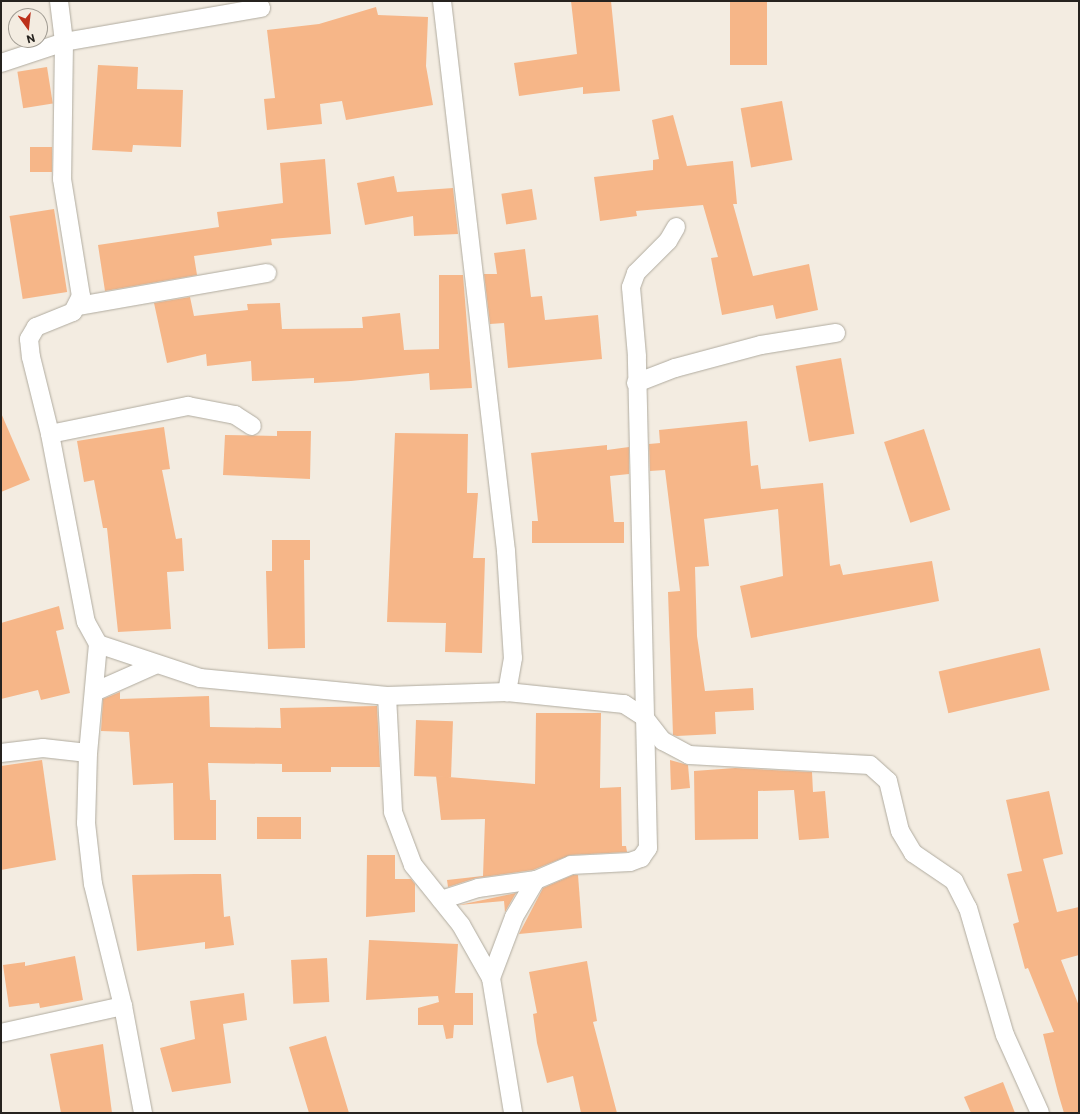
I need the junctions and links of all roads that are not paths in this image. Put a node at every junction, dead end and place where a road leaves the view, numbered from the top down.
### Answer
1 (60, 1) edge
2 (442, 1) edge
3 (261, 8) dead end
4 (64, 42) junction
5 (1, 63) edge
6 (676, 227) dead end
7 (267, 273) dead end
8 (78, 306) junction
9 (836, 333) dead end
10 (636, 383) junction
11 (252, 426) dead end
12 (50, 434) junction
13 (98, 644) junction
14 (155, 665) junction
15 (94, 692) junction
16 (507, 692) junction
17 (387, 696) junction
18 (644, 718) junction
19 (1, 753) edge
20 (88, 753) junction
21 (536, 880) junction
22 (441, 900) junction
23 (491, 978) junction
24 (124, 1006) junction
25 (1, 1033) edge
26 (142, 1113) edge
27 (513, 1113) edge
28 (1040, 1113) edge

1 - 4 street
2 - 16 street
3 - 4 street
4 - 5 street
4 - 8 street
6 - 10 street
7 - 8 street
8 - 12 street
9 - 10 street
10 - 18 street
11 - 12 street
12 - 13 street
13 - 14 street
13 - 15 street
14 - 15 street
14 - 17 street
15 - 20 street
16 - 17 street
16 - 18 street
17 - 22 street
18 - 21 street
18 - 28 street
19 - 20 street
20 - 24 street
21 - 22 street
21 - 23 street
22 - 23 street
23 - 27 street
24 - 25 street
24 - 26 street

